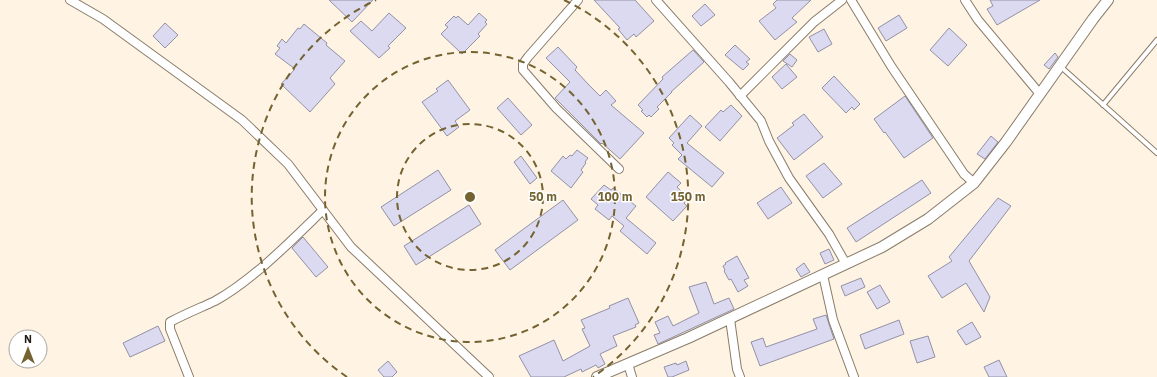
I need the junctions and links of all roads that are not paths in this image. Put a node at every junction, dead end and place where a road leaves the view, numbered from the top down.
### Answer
1 (70, 0) edge
2 (578, 0) edge
3 (656, 0) edge
4 (842, 0) edge
5 (851, 0) edge
6 (965, 0) edge
7 (1108, 0) edge
8 (1157, 40) edge
9 (1060, 66) junction
10 (1040, 94) junction
11 (740, 96) junction
12 (1103, 105) junction
13 (1157, 153) edge
14 (619, 169) dead end
15 (974, 183) junction
16 (323, 210) junction
17 (846, 264) junction
18 (823, 275) junction
19 (730, 319) junction
20 (628, 364) junction
21 (189, 377) edge
22 (489, 377) edge
23 (597, 377) edge
24 (632, 377) edge
25 (740, 377) edge
26 (854, 377) edge

1 - 16 street
2 - 14 street
3 - 11 street
4 - 11 street
5 - 15 street
6 - 10 street
7 - 9 street
8 - 12 lane
9 - 10 street
9 - 12 lane
10 - 15 street
11 - 17 street
12 - 13 lane
15 - 17 street
16 - 21 street
16 - 22 street
17 - 18 street
18 - 19 street
18 - 26 street
19 - 20 street
19 - 25 street
20 - 23 street
20 - 24 street

